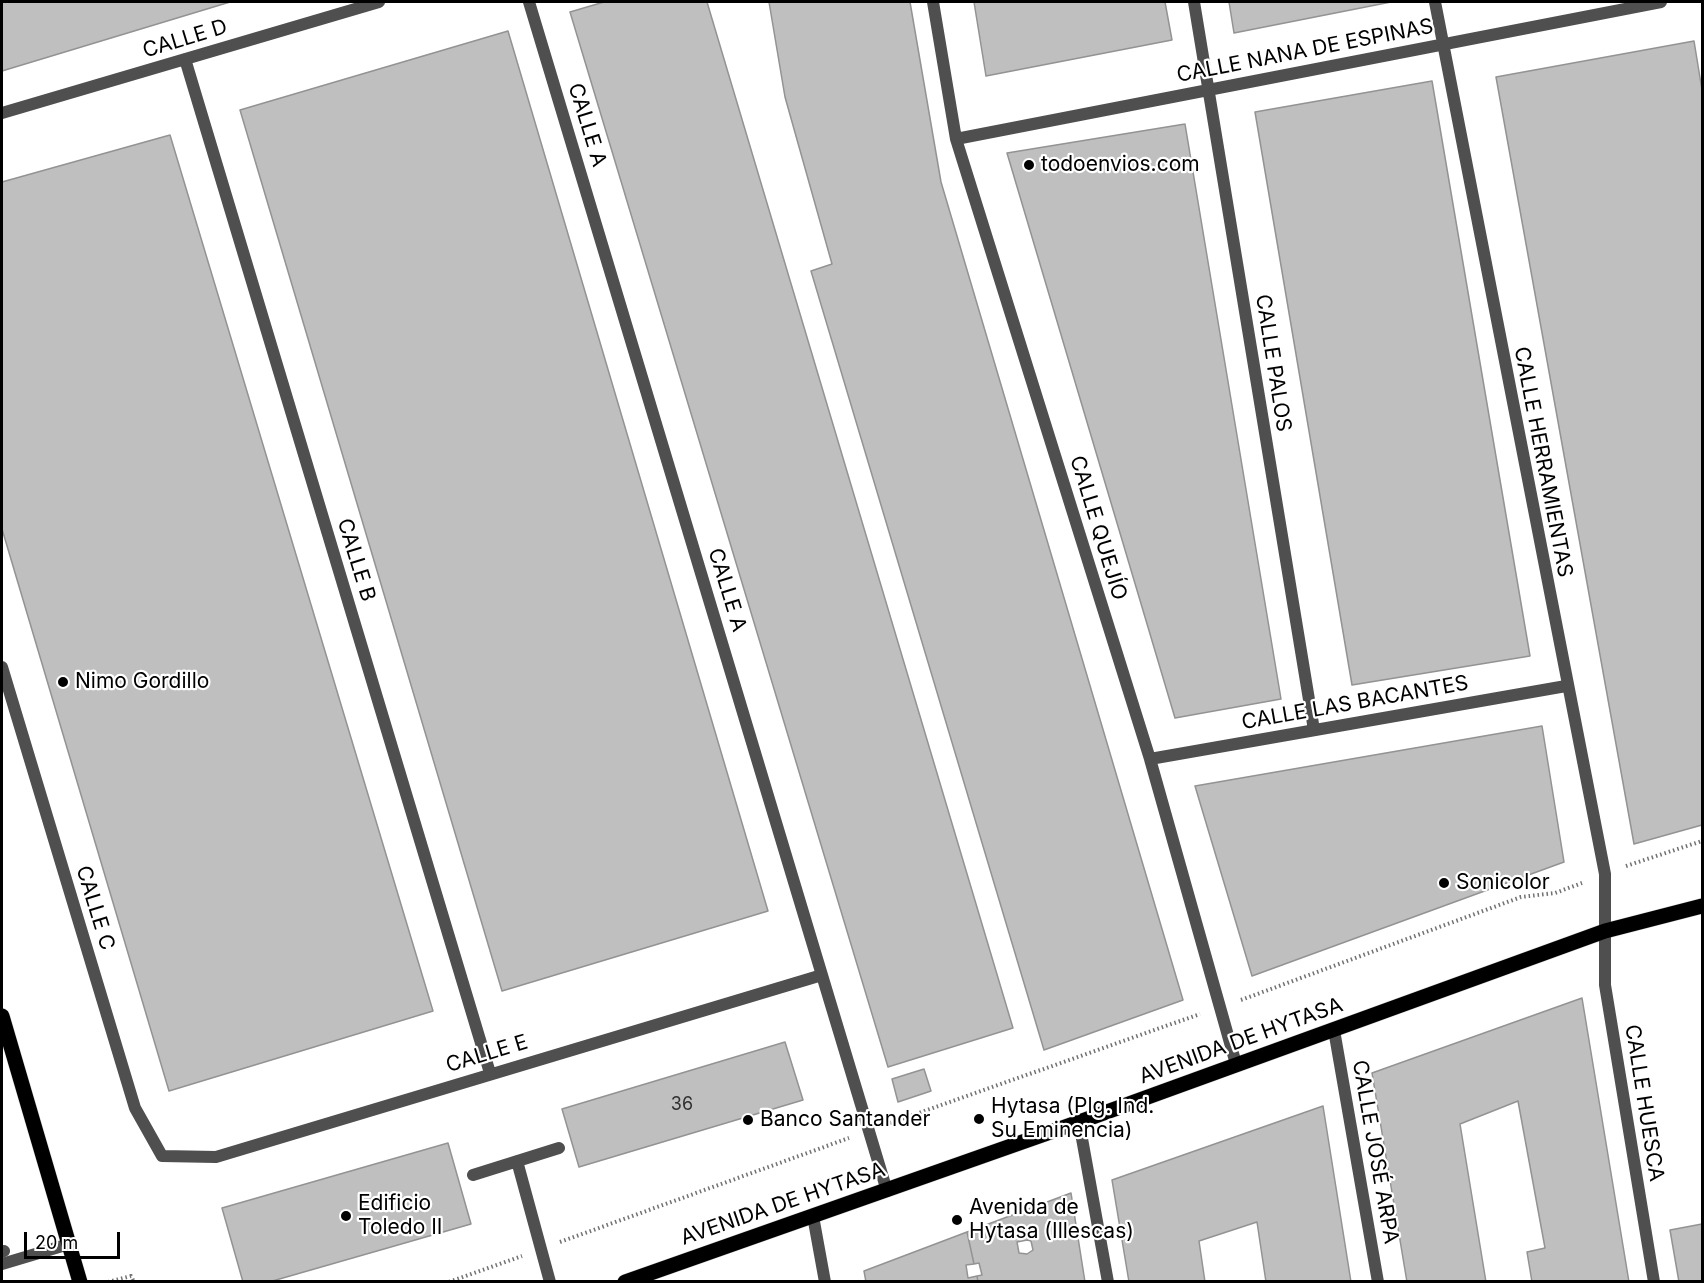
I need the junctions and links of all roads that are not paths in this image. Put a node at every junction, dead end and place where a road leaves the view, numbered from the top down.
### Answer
1 (379, 2) edge
2 (529, 2) edge
3 (933, 2) edge
4 (1194, 2) edge
5 (1435, 2) edge
6 (1661, 2) edge
7 (1442, 44) junction
8 (185, 59) junction
9 (1209, 90) junction
10 (2, 114) edge
11 (956, 138) junction
12 (2, 667) edge
13 (1566, 686) junction
14 (1314, 730) junction
15 (1150, 759) junction
16 (1702, 906) edge
17 (1605, 931) junction
18 (822, 975) junction
19 (2, 1016) edge
20 (1334, 1030) junction
21 (1236, 1064) junction
22 (490, 1073) junction
23 (1079, 1122) junction
24 (559, 1148) dead end
25 (162, 1156) joint
26 (517, 1161) junction
27 (473, 1175) dead end
28 (887, 1191) junction
29 (813, 1216) junction
30 (69, 1244) junction
31 (2, 1264) edge
32 (80, 1281) edge
33 (550, 1281) edge
34 (625, 1281) edge
35 (825, 1281) edge
36 (1108, 1281) edge
37 (1378, 1281) edge
38 (1654, 1281) edge

1 - 8 street, CALLE D
2 - 18 street, CALLE A
3 - 11 street, CALLE QUEJÍO
4 - 9 street, CALLE PALOS
5 - 7 street, CALLE HERRAMIENTAS
6 - 7 street, CALLE NANA DE ESPINAS
7 - 9 street, CALLE NANA DE ESPINAS
7 - 13 street, CALLE HERRAMIENTAS
8 - 10 street, CALLE D
8 - 22 street, CALLE B
9 - 11 street, CALLE NANA DE ESPINAS
9 - 14 street, CALLE PALOS
11 - 15 street, CALLE QUEJÍO
12 - 25 street, CALLE C
13 - 14 street, CALLE LAS BACANTES
13 - 17 street, CALLE HERRAMIENTAS
14 - 15 street, CALLE LAS BACANTES
15 - 21 street, CALLE QUEJÍO
16 - 17 main road, AVENIDA DE HYTASA
17 - 20 main road, AVENIDA DE HYTASA
17 - 38 street, CALLE HUESCA
18 - 22 street, CALLE E
18 - 28 street, CALLE A
19 - 30 main road
20 - 21 main road, AVENIDA DE HYTASA
20 - 37 street, CALLE JOSÉ ARPA
21 - 23 main road, AVENIDA DE HYTASA
22 - 25 street, CALLE E
23 - 28 main road, AVENIDA DE HYTASA
23 - 36 street
24 - 26 street
26 - 27 street
26 - 33 street
28 - 29 main road, AVENIDA DE HYTASA
29 - 34 main road, AVENIDA DE HYTASA
29 - 35 street
30 - 31 street
30 - 32 main road

